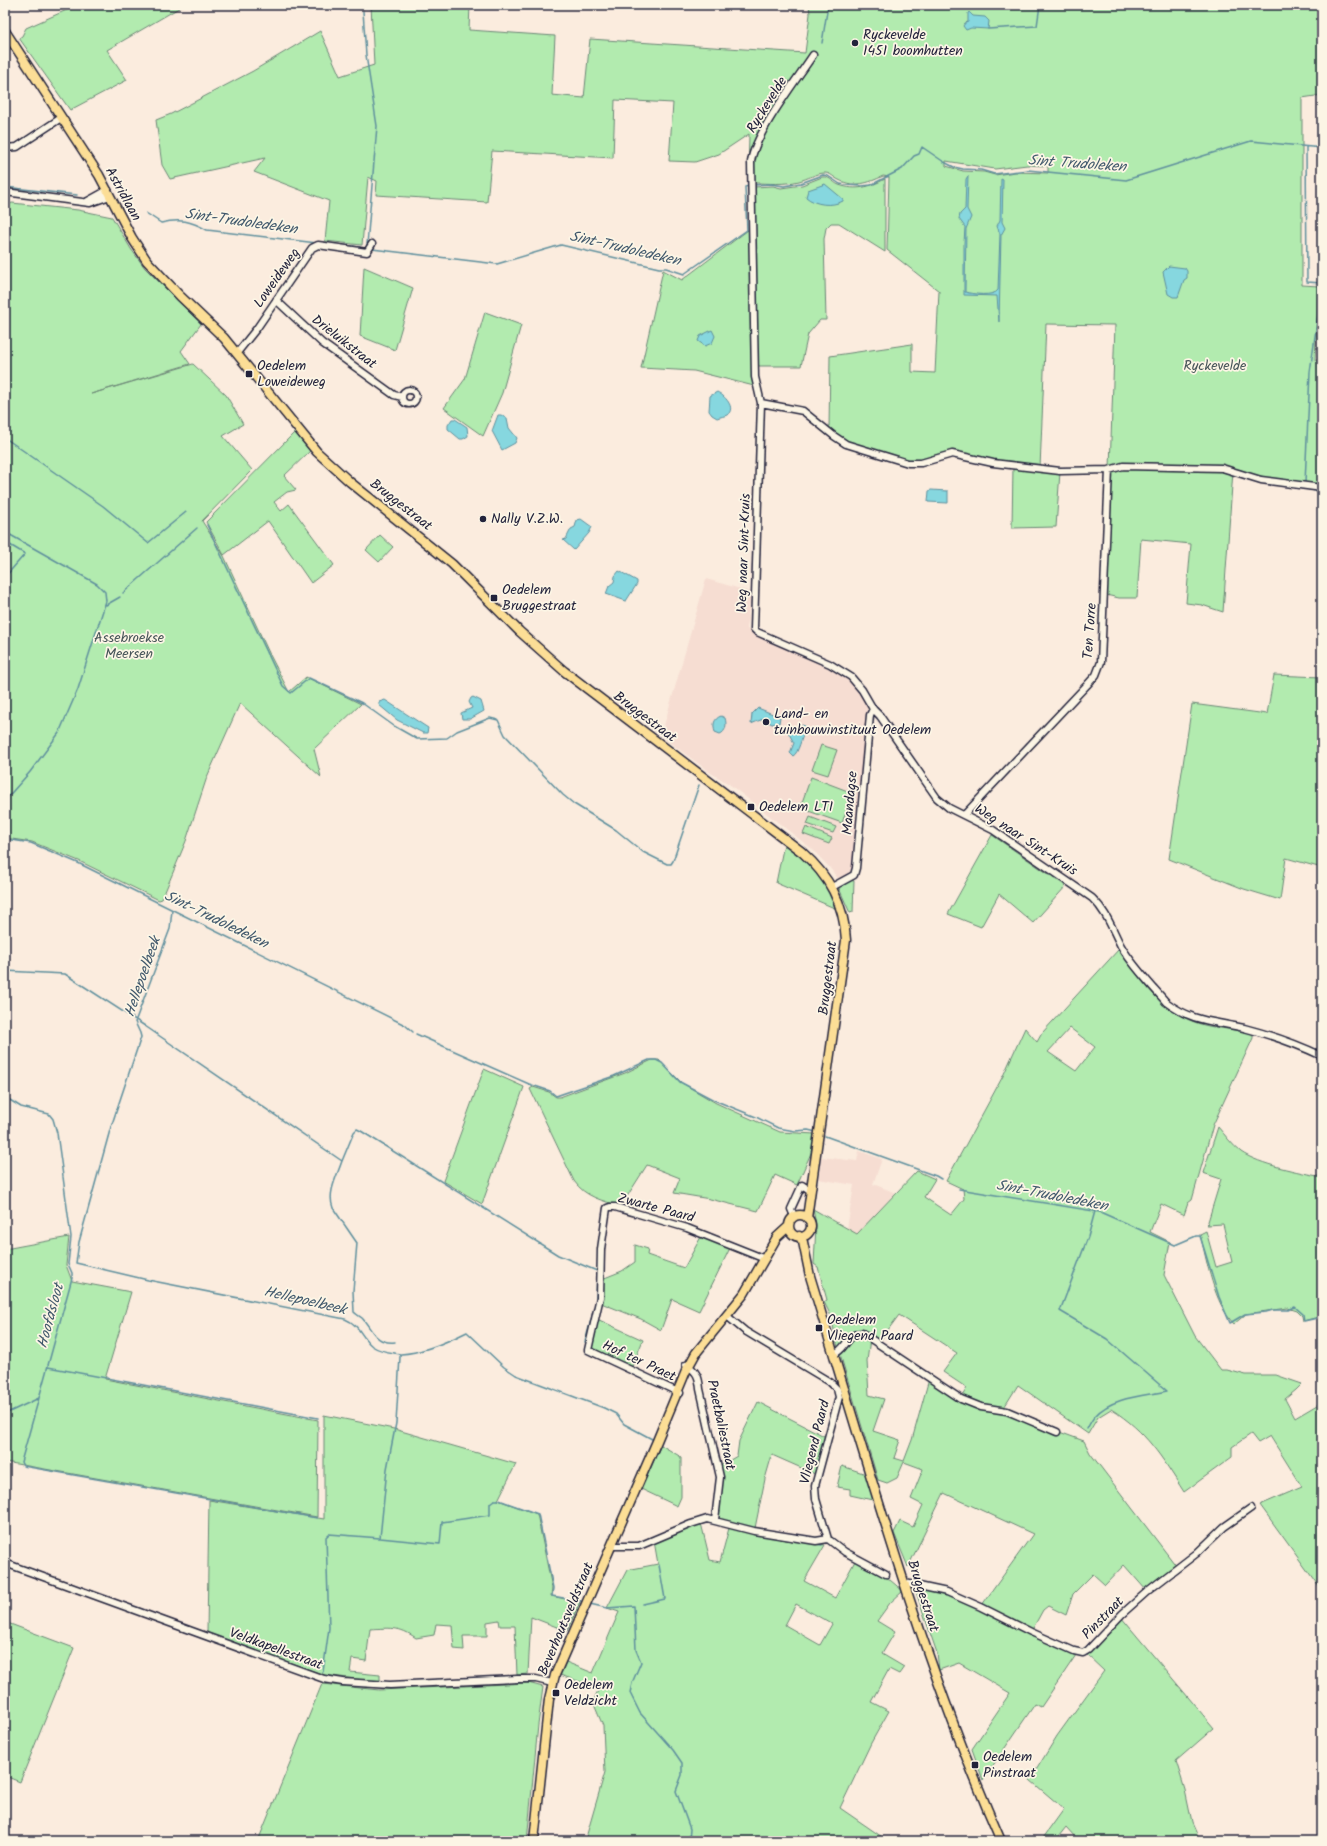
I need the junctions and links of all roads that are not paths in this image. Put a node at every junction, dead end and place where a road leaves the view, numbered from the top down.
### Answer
1 (5, 31) edge
2 (814, 55) dead end
3 (61, 118) junction
4 (6, 148) edge
5 (751, 172) joint
6 (5, 192) edge
7 (109, 193) junction
8 (372, 244) dead end
9 (276, 300) junction
10 (237, 353) junction
11 (402, 397) dead end
12 (761, 403) junction
13 (1109, 470) junction
14 (1322, 488) edge
15 (873, 709) junction
16 (965, 814) junction
17 (832, 887) junction
18 (1322, 1056) edge
19 (809, 1189) junction
20 (796, 1216) junction
21 (807, 1218) junction
22 (789, 1226) junction
23 (808, 1232) junction
24 (796, 1235) junction
25 (773, 1246) junction
26 (765, 1258) junction
27 (808, 1266) junction
28 (601, 1280) joint
29 (727, 1316) junction
30 (834, 1354) junction
31 (689, 1367) junction
32 (679, 1392) junction
33 (1058, 1432) dead end
34 (1251, 1508) dead end
35 (715, 1520) junction
36 (828, 1539) junction
37 (612, 1546) junction
38 (5, 1563) edge
39 (886, 1574) dead end
40 (905, 1583) junction
41 (552, 1683) junction
42 (534, 1841) edge
43 (1001, 1841) edge

1 - 3 main road, Astridlaan
2 - 5 street, Ryckevelde
3 - 4 street
3 - 7 main road, Astridlaan
5 - 12 street, Weg naar Sint-Kruis
6 - 7 street
7 - 10 main road, Astridlaan
8 - 9 street, Loweideweg
9 - 10 street, Loweideweg
9 - 11 street, Drieluikstraat
10 - 17 main road, Bruggestraat
12 - 13 street
12 - 15 street, Weg naar Sint-Kruis
13 - 14 street
13 - 16 street, Ten Torre
15 - 16 street, Weg naar Sint-Kruis
15 - 17 street, Maandagse
16 - 18 street, Weg naar Sint-Kruis
17 - 19 main road, Bruggestraat
19 - 20 main road, Bruggestraat
19 - 21 main road, Bruggestraat
20 - 21 main road
20 - 22 main road
21 - 23 main road
22 - 24 main road
22 - 25 main road, Beverhoutsveldstraat
23 - 24 main road
23 - 27 main road, Bruggestraat
24 - 25 main road, Beverhoutsveldstraat
24 - 27 main road, Bruggestraat
25 - 26 main road, Beverhoutsveldstraat
26 - 28 street, Zwarte Paard
26 - 29 main road, Beverhoutsveldstraat
27 - 30 main road, Bruggestraat
28 - 32 street, Hof ter Praet
29 - 31 main road, Beverhoutsveldstraat
29 - 36 street, Vliegend Paard
30 - 33 street
30 - 40 main road, Bruggestraat
31 - 32 main road, Beverhoutsveldstraat
31 - 35 street, Praetbaliestraat
32 - 37 main road, Beverhoutsveldstraat
34 - 40 street, Pinstraat
35 - 36 street
35 - 37 street
36 - 39 street
37 - 41 main road, Beverhoutsveldstraat
38 - 41 street, Veldkapellestraat
40 - 43 main road, Bruggestraat
41 - 42 main road, Beverhoutsveldstraat

